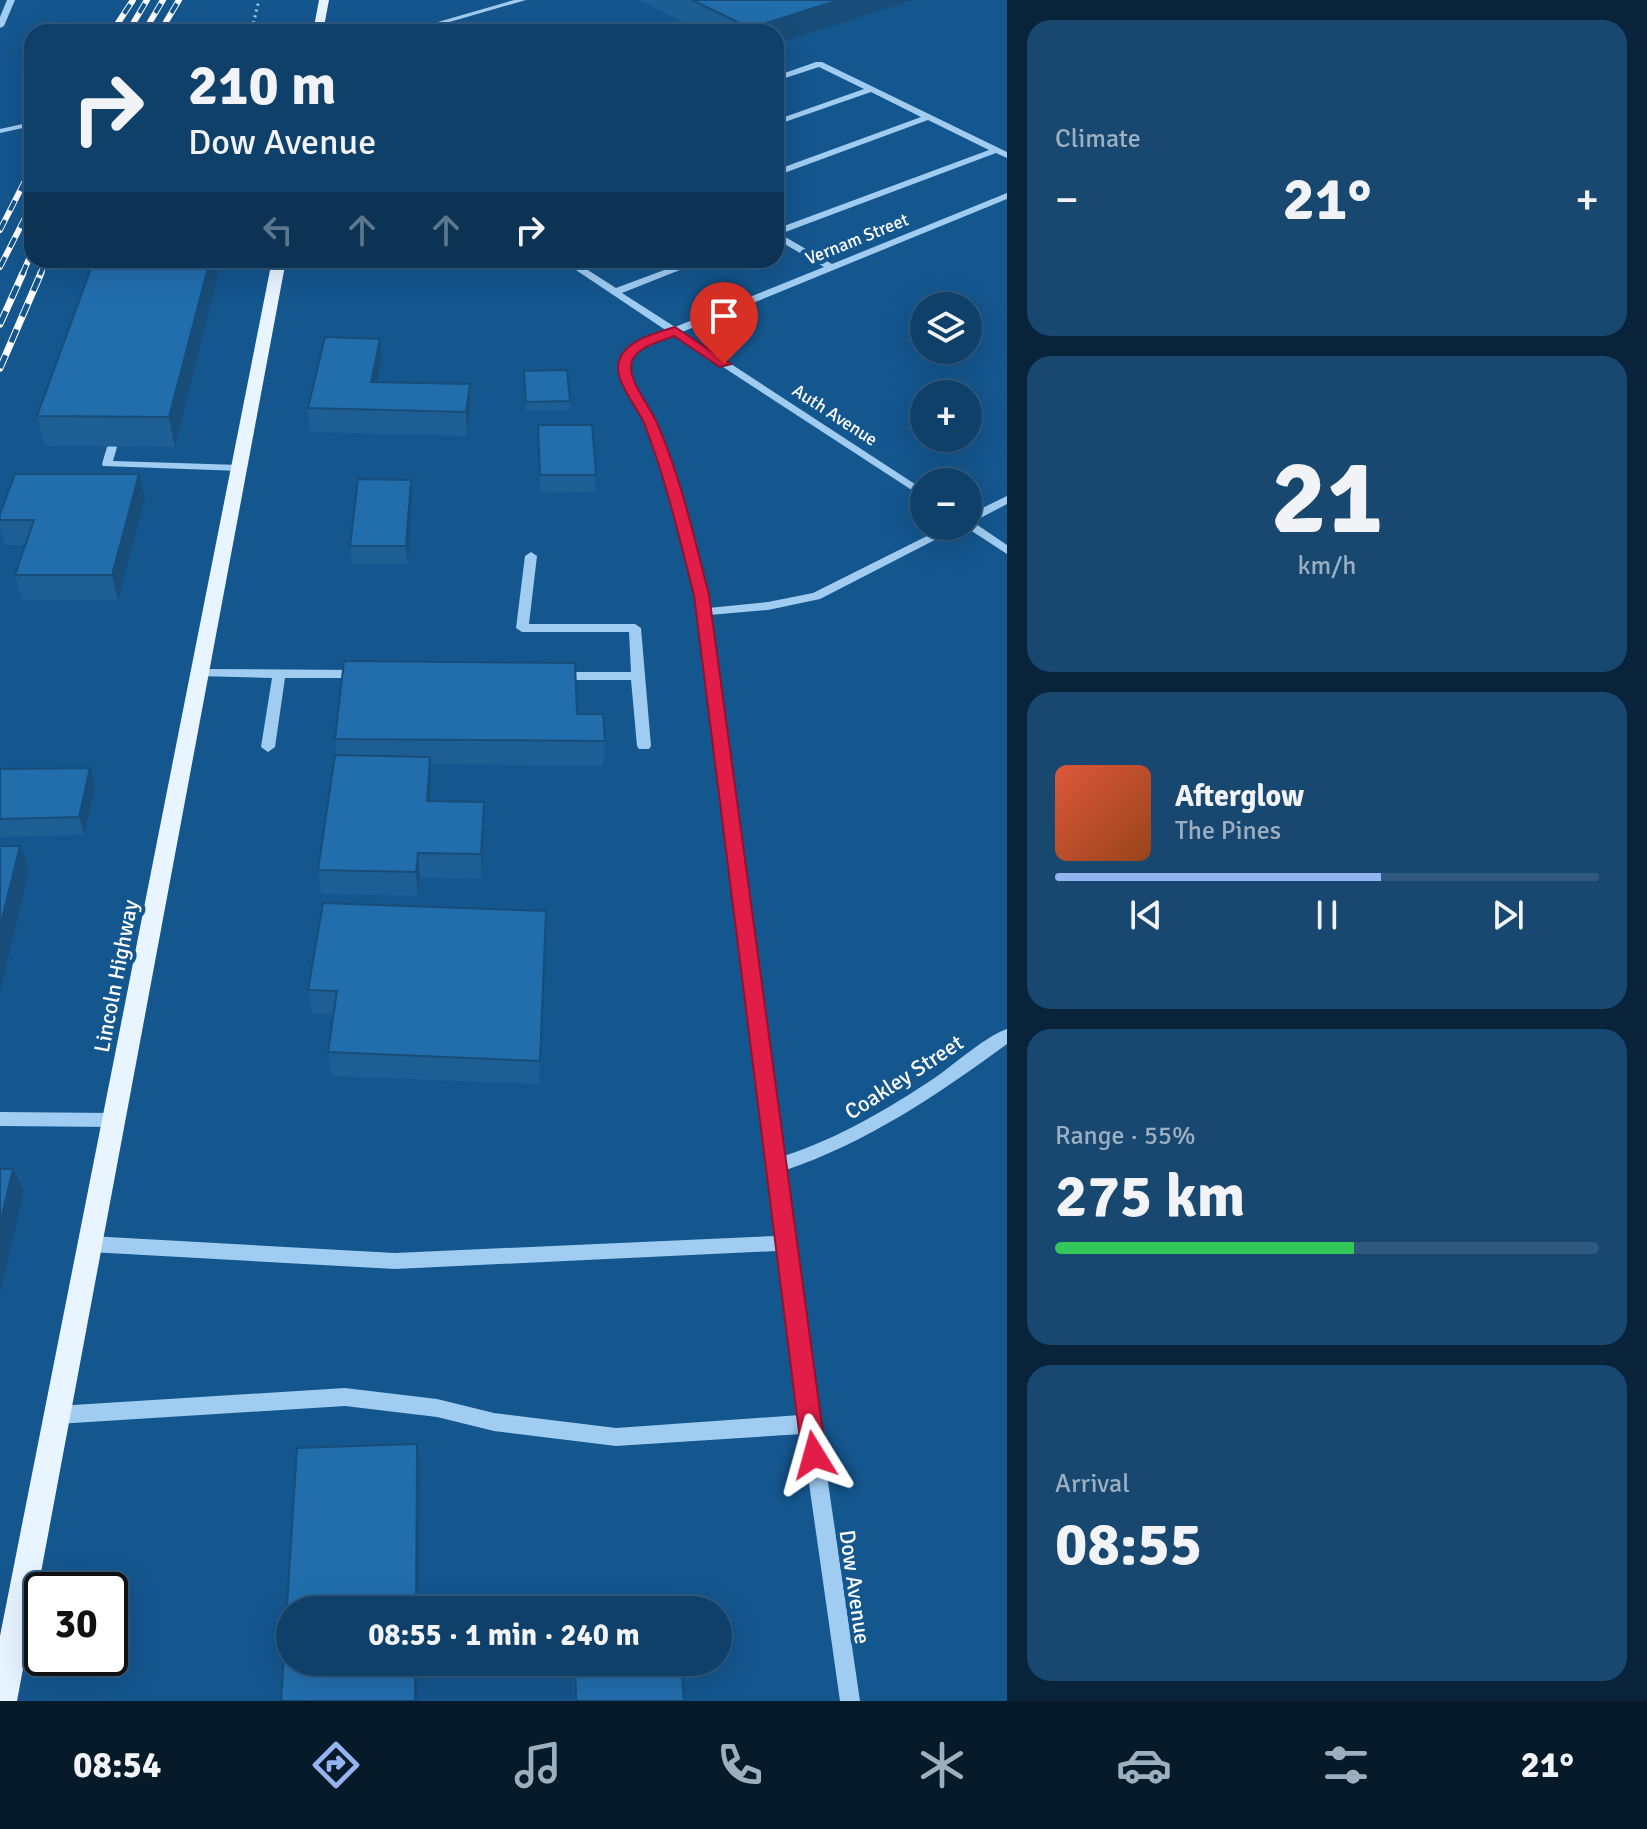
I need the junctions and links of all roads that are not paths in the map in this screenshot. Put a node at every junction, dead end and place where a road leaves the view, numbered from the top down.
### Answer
1 (11, 0) edge
2 (324, 0) edge
3 (522, 0) edge
4 (1, 21) edge
5 (320, 24) edge
6 (436, 24) edge
7 (784, 76) edge
8 (872, 89) junction
9 (928, 117) junction
10 (784, 120) edge
11 (24, 126) edge
12 (0, 131) edge
13 (996, 150) junction
14 (1007, 155) edge
15 (784, 170) edge
16 (1007, 196) edge
17 (784, 230) edge
18 (784, 238) edge
19 (831, 267) junction
20 (278, 268) edge
21 (578, 268) edge
22 (679, 268) edge
23 (615, 292) junction
24 (675, 331) junction
25 (112, 447) edge
26 (240, 468) junction
27 (910, 486) edge
28 (1007, 499) edge
29 (982, 514) edge
30 (982, 532) edge
31 (928, 540) edge
32 (1007, 550) edge
33 (531, 556) dead end
34 (704, 612) junction
35 (201, 673) junction
36 (279, 674) junction
37 (372, 674) edge
38 (543, 676) edge
39 (637, 676) junction
40 (644, 746) dead end
41 (268, 747) dead end
42 (1007, 1035) edge
43 (0, 1119) edge
44 (114, 1120) junction
45 (777, 1166) junction
46 (784, 1243) junction
47 (90, 1244) junction
48 (57, 1415) junction
49 (810, 1424) junction
50 (6, 1655) edge
51 (2, 1701) edge
52 (850, 1701) edge

1 - 4 street
2 - 5 main road
3 - 6 street
7 - 8 street
8 - 9 street
8 - 10 street
9 - 13 street
9 - 15 street
11 - 12 street
13 - 14 street
13 - 17 street
16 - 19 street, Vernam Street
18 - 19 street
19 - 24 street, Vernam Street
20 - 26 main road, Lincoln Highway
21 - 23 street, Auth Avenue
22 - 23 street
23 - 24 street, Auth Avenue
24 - 27 street, Auth Avenue
24 - 34 street, Dow Avenue
25 - 26 street
26 - 35 main road, Lincoln Highway
28 - 29 street
30 - 32 street
31 - 34 street
33 - 39 street
34 - 45 street, Dow Avenue
35 - 36 street
35 - 44 main road, Lincoln Highway
36 - 37 street
36 - 41 street
38 - 39 street
39 - 40 street
42 - 45 street, Coakley Street
43 - 44 street
44 - 47 main road, Lincoln Highway
45 - 46 street, Dow Avenue
46 - 47 street
46 - 49 street, Dow Avenue
47 - 48 main road, Lincoln Highway
48 - 49 street
48 - 50 main road, Lincoln Highway
49 - 52 street, Dow Avenue
50 - 51 main road, Lincoln Highway

